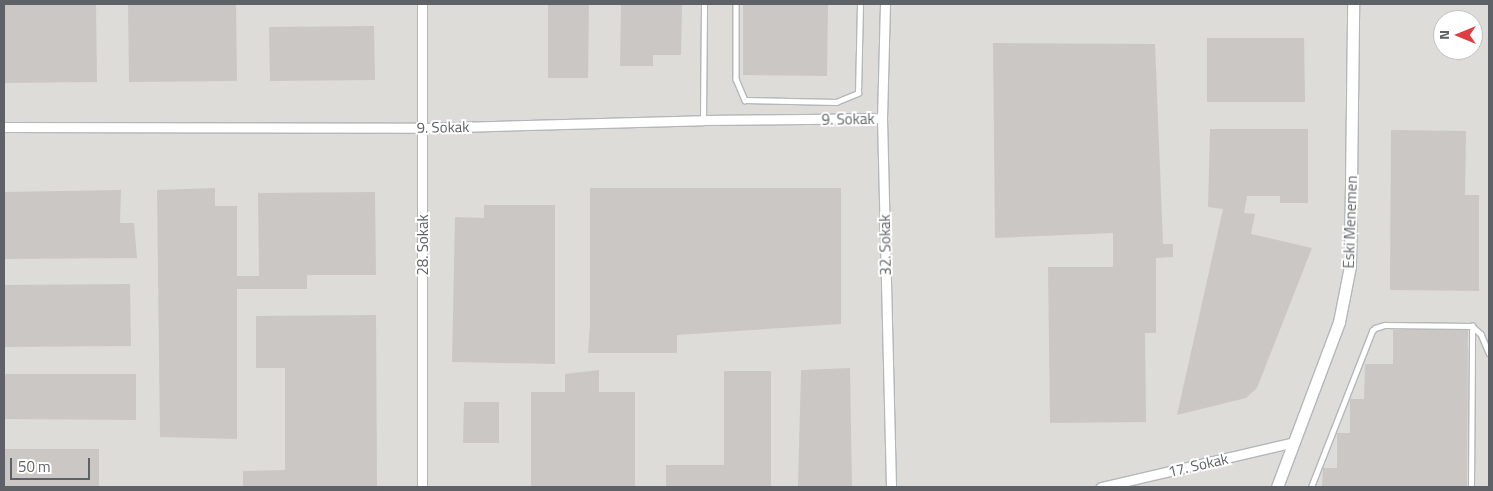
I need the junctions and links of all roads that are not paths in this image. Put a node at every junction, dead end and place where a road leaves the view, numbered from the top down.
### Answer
1 (422, 4) edge
2 (704, 4) edge
3 (736, 4) edge
4 (860, 4) edge
5 (885, 4) edge
6 (1353, 4) edge
7 (882, 118) junction
8 (702, 120) junction
9 (4, 127) edge
10 (423, 128) junction
11 (1472, 326) junction
12 (1489, 353) edge
13 (1294, 442) junction
14 (422, 487) edge
15 (891, 487) edge
16 (1101, 487) edge
17 (1277, 487) edge
18 (1310, 487) edge
19 (1471, 487) edge

1 - 10 street, 28. Sokak
2 - 8 lane
3 - 4 lane
5 - 7 street, 32. Sokak
6 - 13 street, Eski Menemen
7 - 8 street, 9. Sokak
7 - 15 street, 32. Sokak
8 - 10 street, 9. Sokak
9 - 10 street, 9. Sokak
10 - 14 street, 28. Sokak
11 - 12 lane
11 - 18 lane
11 - 19 lane
13 - 16 street, 17. Sokak
13 - 17 street, Eski Menemen

